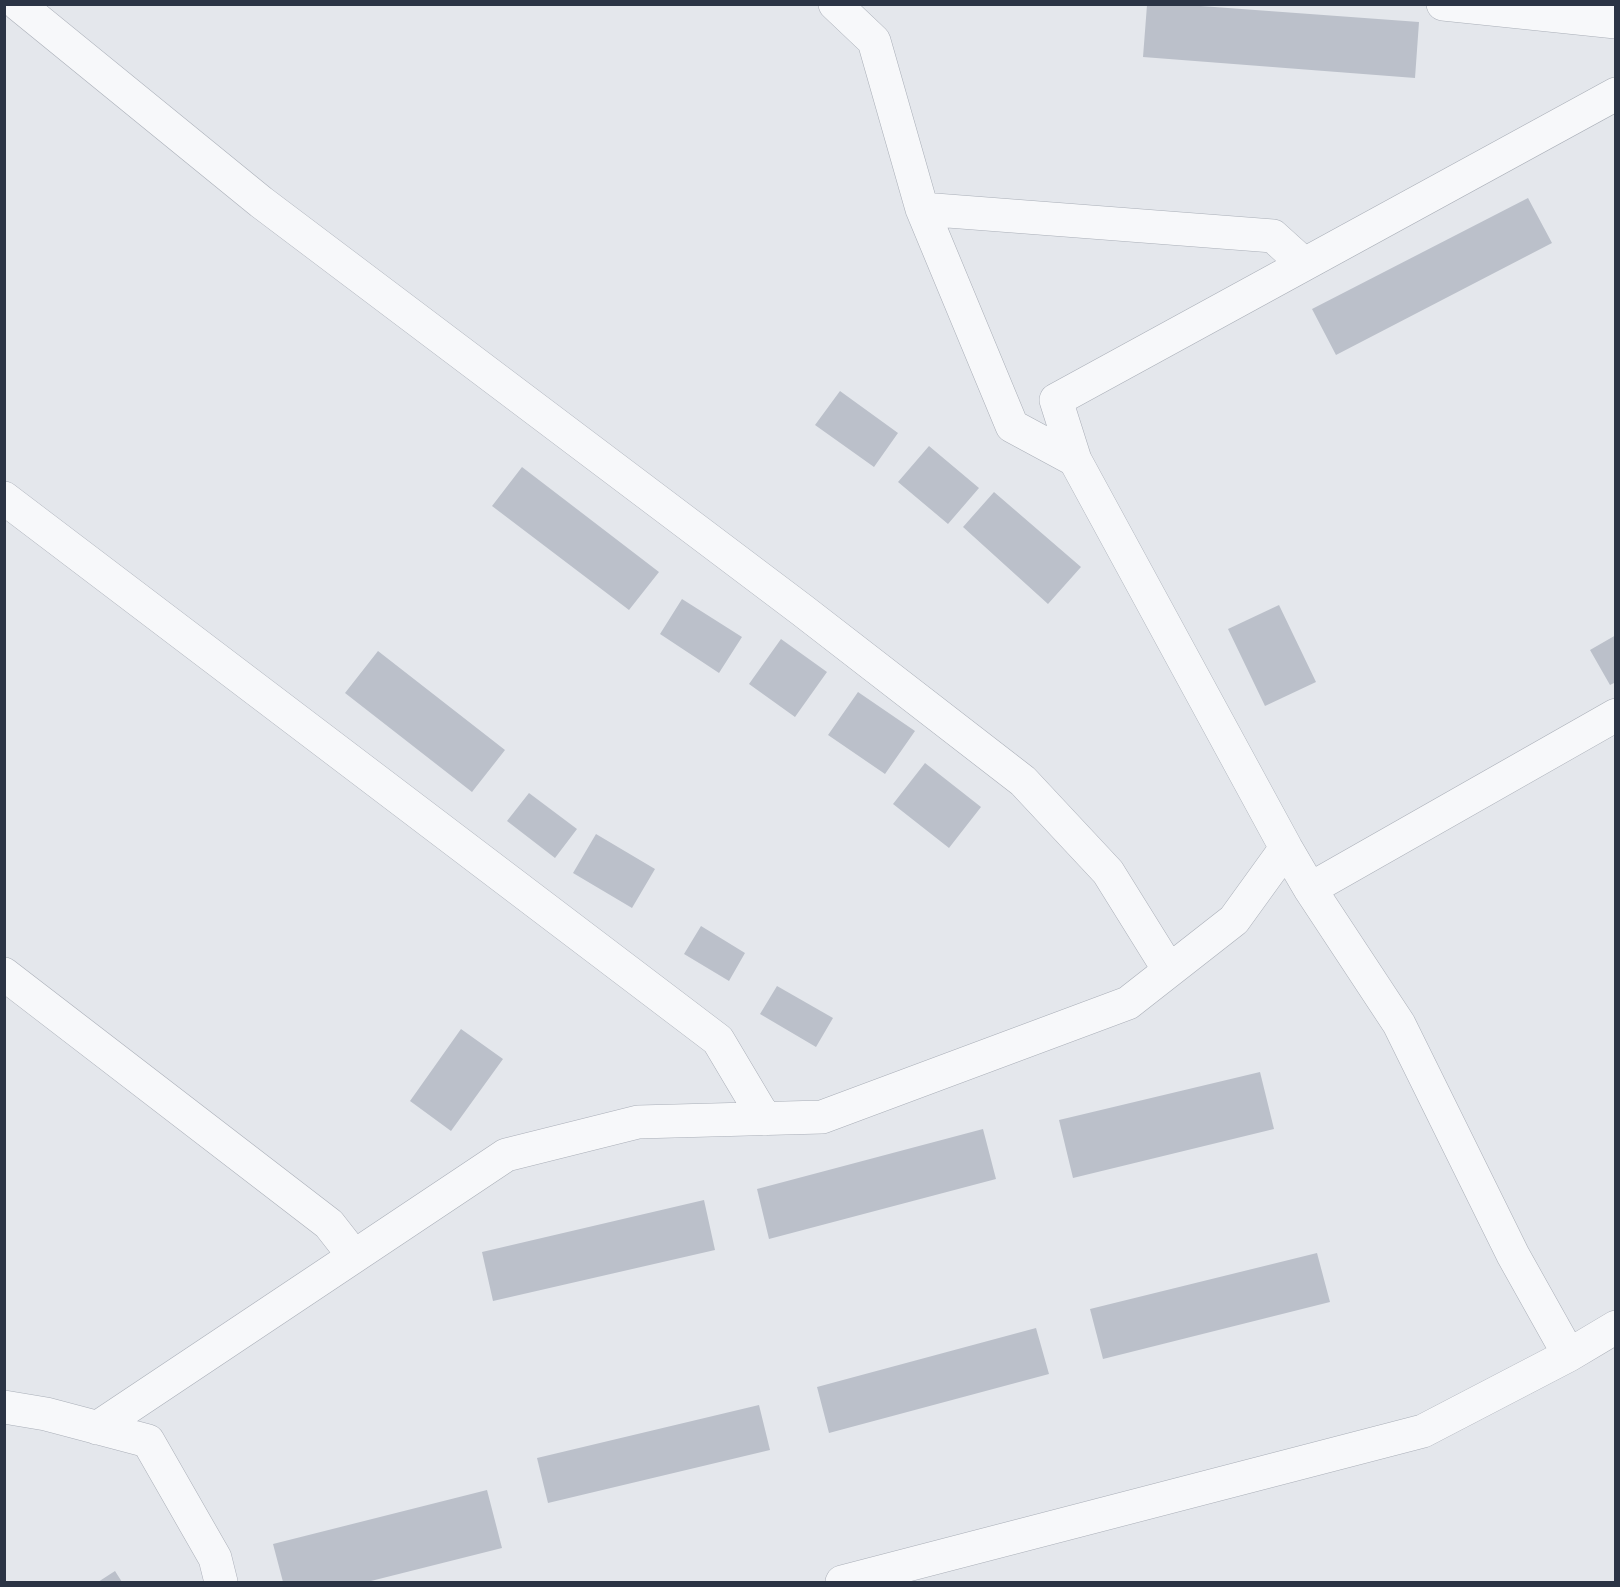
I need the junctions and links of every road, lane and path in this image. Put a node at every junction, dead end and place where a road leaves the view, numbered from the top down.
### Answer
1 (835, 4) edge
2 (1443, 4) edge
3 (37, 10) edge
4 (1616, 22) edge
5 (1616, 94) edge
6 (922, 209) junction
7 (1304, 264) junction
8 (1075, 460) junction
9 (4, 498) edge
10 (1616, 716) edge
11 (1286, 848) junction
12 (1310, 889) junction
13 (1169, 970) junction
14 (4, 974) edge
15 (765, 1119) junction
16 (354, 1256) junction
17 (1616, 1327) edge
18 (1569, 1355) junction
19 (4, 1407) edge
20 (97, 1428) junction
21 (220, 1582) edge
22 (842, 1582) edge

1 - 6 street
2 - 4 street
3 - 13 street
5 - 7 street
6 - 7 street
6 - 8 street
7 - 8 street
8 - 11 street
9 - 15 street
10 - 12 street
11 - 12 street
11 - 13 street
12 - 18 street
13 - 15 street
14 - 16 street
15 - 16 street
16 - 20 street
17 - 18 street
18 - 22 street
19 - 20 street
20 - 21 street

